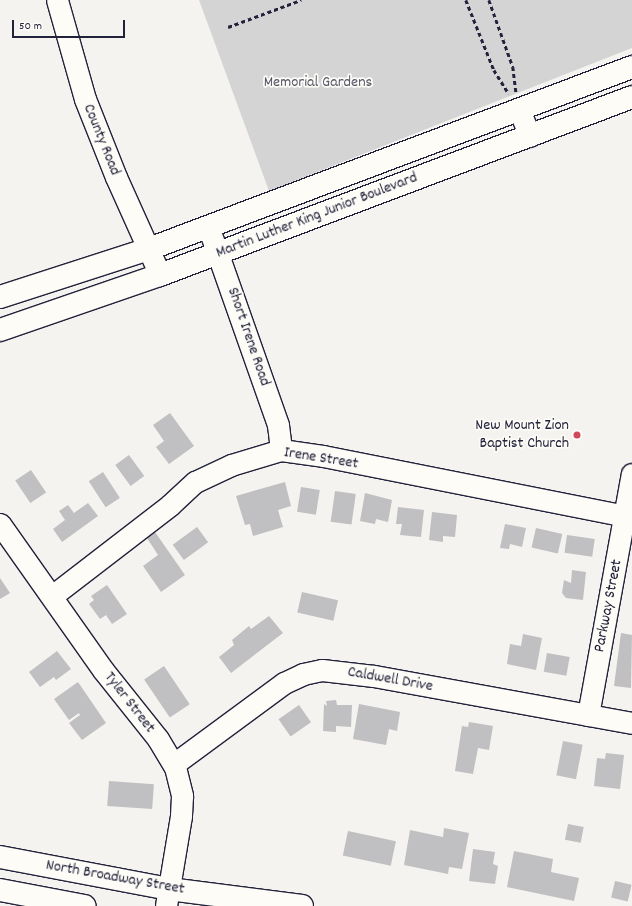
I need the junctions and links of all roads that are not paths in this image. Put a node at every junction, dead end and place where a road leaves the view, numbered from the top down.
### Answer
1 (57, 0) edge
2 (632, 67) edge
3 (632, 97) edge
4 (519, 110) junction
5 (530, 136) junction
6 (208, 226) junction
7 (149, 249) junction
8 (218, 252) junction
9 (160, 275) junction
10 (0, 297) edge
11 (0, 330) edge
12 (281, 450) junction
13 (632, 474) edge
14 (629, 516) edge
15 (0, 524) edge
16 (52, 596) junction
17 (588, 715) junction
18 (632, 723) edge
19 (174, 764) junction
20 (0, 857) edge
21 (0, 890) edge
22 (167, 898) edge
23 (85, 906) edge
24 (302, 906) edge

1 - 7 street, County Road
2 - 4 main road, Martin Luther King Junior Boulevard
3 - 5 main road, Martin Luther King Junior Boulevard
4 - 5 street
4 - 6 main road, Martin Luther King Junior Boulevard
5 - 8 main road, Martin Luther King Junior Boulevard
6 - 7 main road, Martin Luther King Junior Boulevard
6 - 8 street, Short Irene Road
7 - 9 street, County Road
7 - 10 main road, Martin Luther King Junior Boulevard
8 - 9 main road, Martin Luther King Junior Boulevard
8 - 12 street, Short Irene Road
9 - 11 main road, Martin Luther King Junior Boulevard
12 - 14 street, Irene Street
12 - 16 street, Irene Street
13 - 14 street, Parkway Street
14 - 17 street, Parkway Street
15 - 16 street, Tyler Street
16 - 19 street, Tyler Street
17 - 18 street, Caldwell Drive
17 - 19 street, Caldwell Drive
19 - 22 street, Tyler Street
20 - 22 main road, North Broadway Street
21 - 23 main road, North Broadway Street
22 - 24 main road, North Broadway Street

